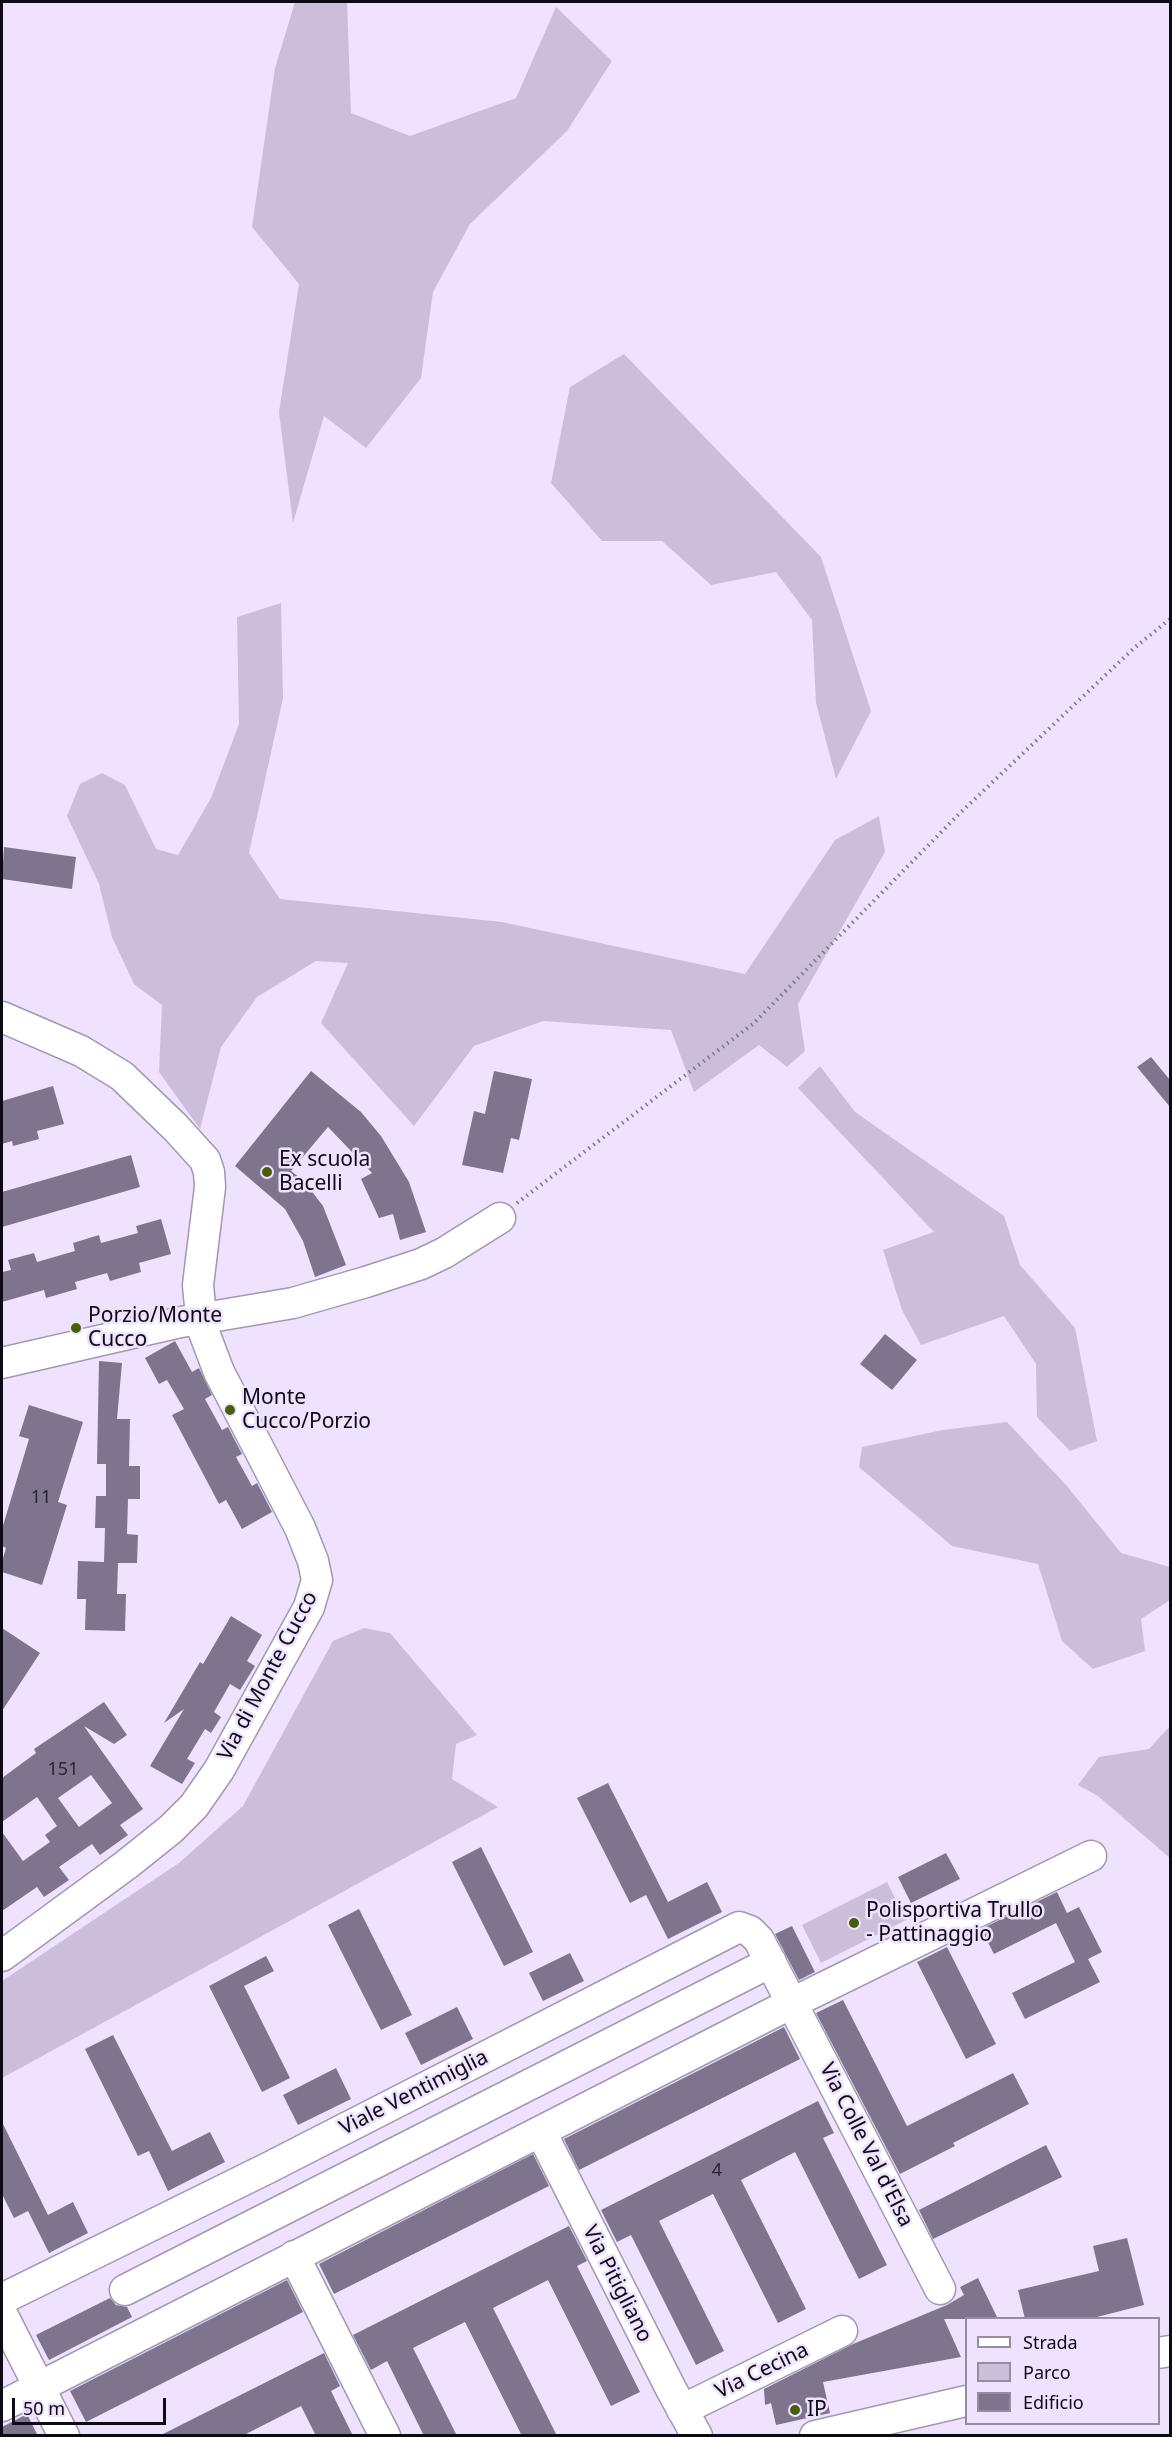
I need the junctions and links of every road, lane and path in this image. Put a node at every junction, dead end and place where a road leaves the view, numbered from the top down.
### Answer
1 (1170, 619) edge
2 (2, 1017) edge
3 (495, 1221) joint
4 (200, 1319) junction
5 (2, 1363) edge
6 (1091, 1856) dead end
7 (2, 1956) edge
8 (771, 1962) junction
9 (792, 2002) junction
10 (541, 2132) junction
11 (268, 2168) junction
12 (288, 2206) junction
13 (294, 2256) junction
14 (154, 2275) junction
15 (940, 2289) dead end
16 (125, 2290) dead end
17 (2, 2299) edge
18 (2, 2314) edge
19 (177, 2316) junction
20 (842, 2331) dead end
21 (39, 2387) junction
22 (965, 2401) edge
23 (2, 2406) edge
24 (682, 2410) junction
25 (64, 2436) edge
26 (385, 2436) edge
27 (697, 2436) edge
28 (815, 2436) edge

1 - 3 path
2 - 4 street, Via di Monte Cucco
3 - 4 street
4 - 5 street
4 - 7 street, Via di Monte Cucco
6 - 9 street
8 - 9 street, Viale Ventimiglia
8 - 11 street, Viale Ventimiglia
8 - 12 street
9 - 10 street
9 - 15 street, Via Colle Val d'Elsa
10 - 13 street
10 - 24 street, Via Pitigliano
11 - 12 street
11 - 17 street, Viale Ventimiglia
12 - 14 street
13 - 19 street
13 - 26 street
14 - 16 street
14 - 19 street
18 - 21 street
19 - 21 street
20 - 24 street, Via Cecina
21 - 23 street
21 - 25 street
22 - 28 street
24 - 27 street, Via Pitigliano

